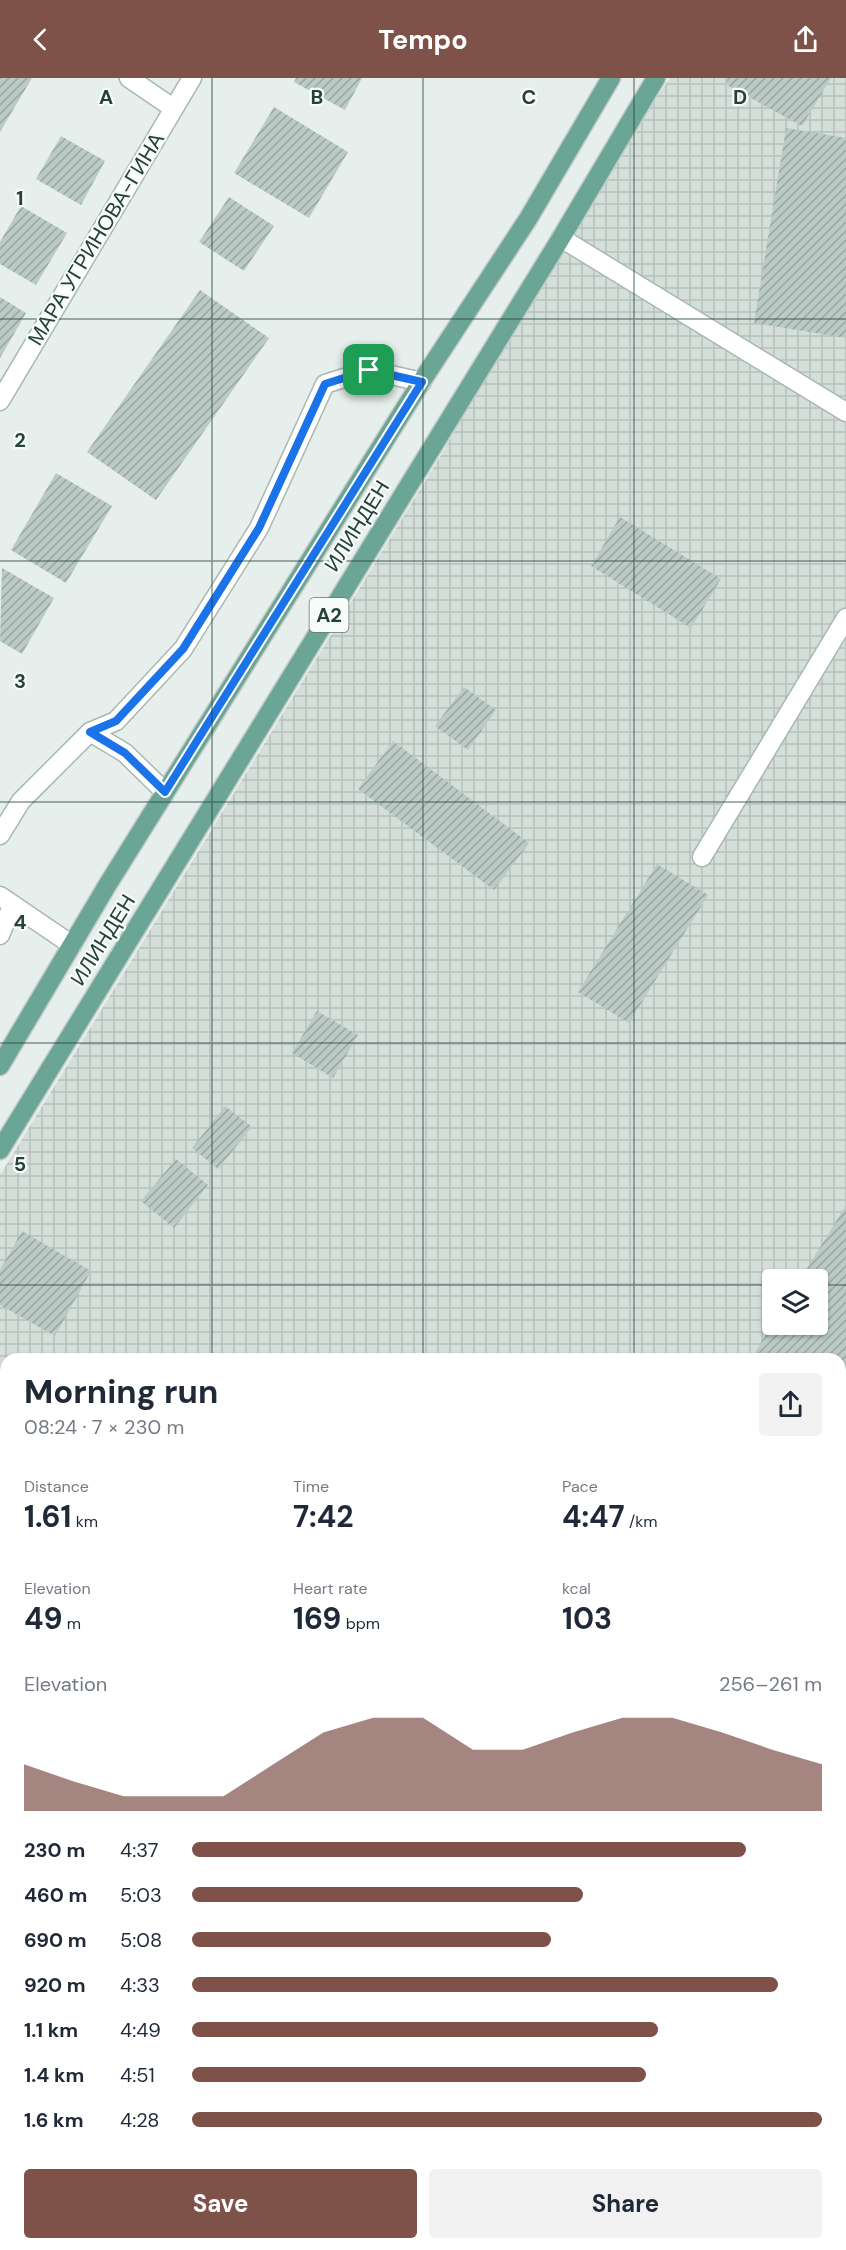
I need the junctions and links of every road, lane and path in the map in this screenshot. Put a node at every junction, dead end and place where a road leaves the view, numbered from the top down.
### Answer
1 (129, 78) edge
2 (192, 78) edge
3 (611, 78) edge
4 (656, 78) edge
5 (173, 108) junction
6 (561, 238) junction
7 (422, 382) junction
8 (0, 401) edge
9 (846, 412) edge
10 (846, 618) edge
11 (90, 732) junction
12 (165, 792) junction
13 (0, 835) edge
14 (702, 856) dead end
15 (6, 901) edge
16 (0, 936) edge
17 (72, 945) junction
18 (0, 1066) edge
19 (0, 1150) edge

1 - 5 street
2 - 5 street, МАРА УГРИНОВА-ГИНА
3 - 7 main road, ИЛИНДЕН / A2
4 - 6 main road, ИЛИНДЕН / A2
5 - 8 street, МАРА УГРИНОВА-ГИНА
6 - 9 street
6 - 19 main road, ИЛИНДЕН / A2
7 - 11 street
7 - 12 main road, ИЛИНДЕН / A2
10 - 14 street
11 - 12 street
11 - 13 street
12 - 17 main road, ИЛИНДЕН / A2
15 - 16 street
15 - 17 street
17 - 18 main road, ИЛИНДЕН / A2

